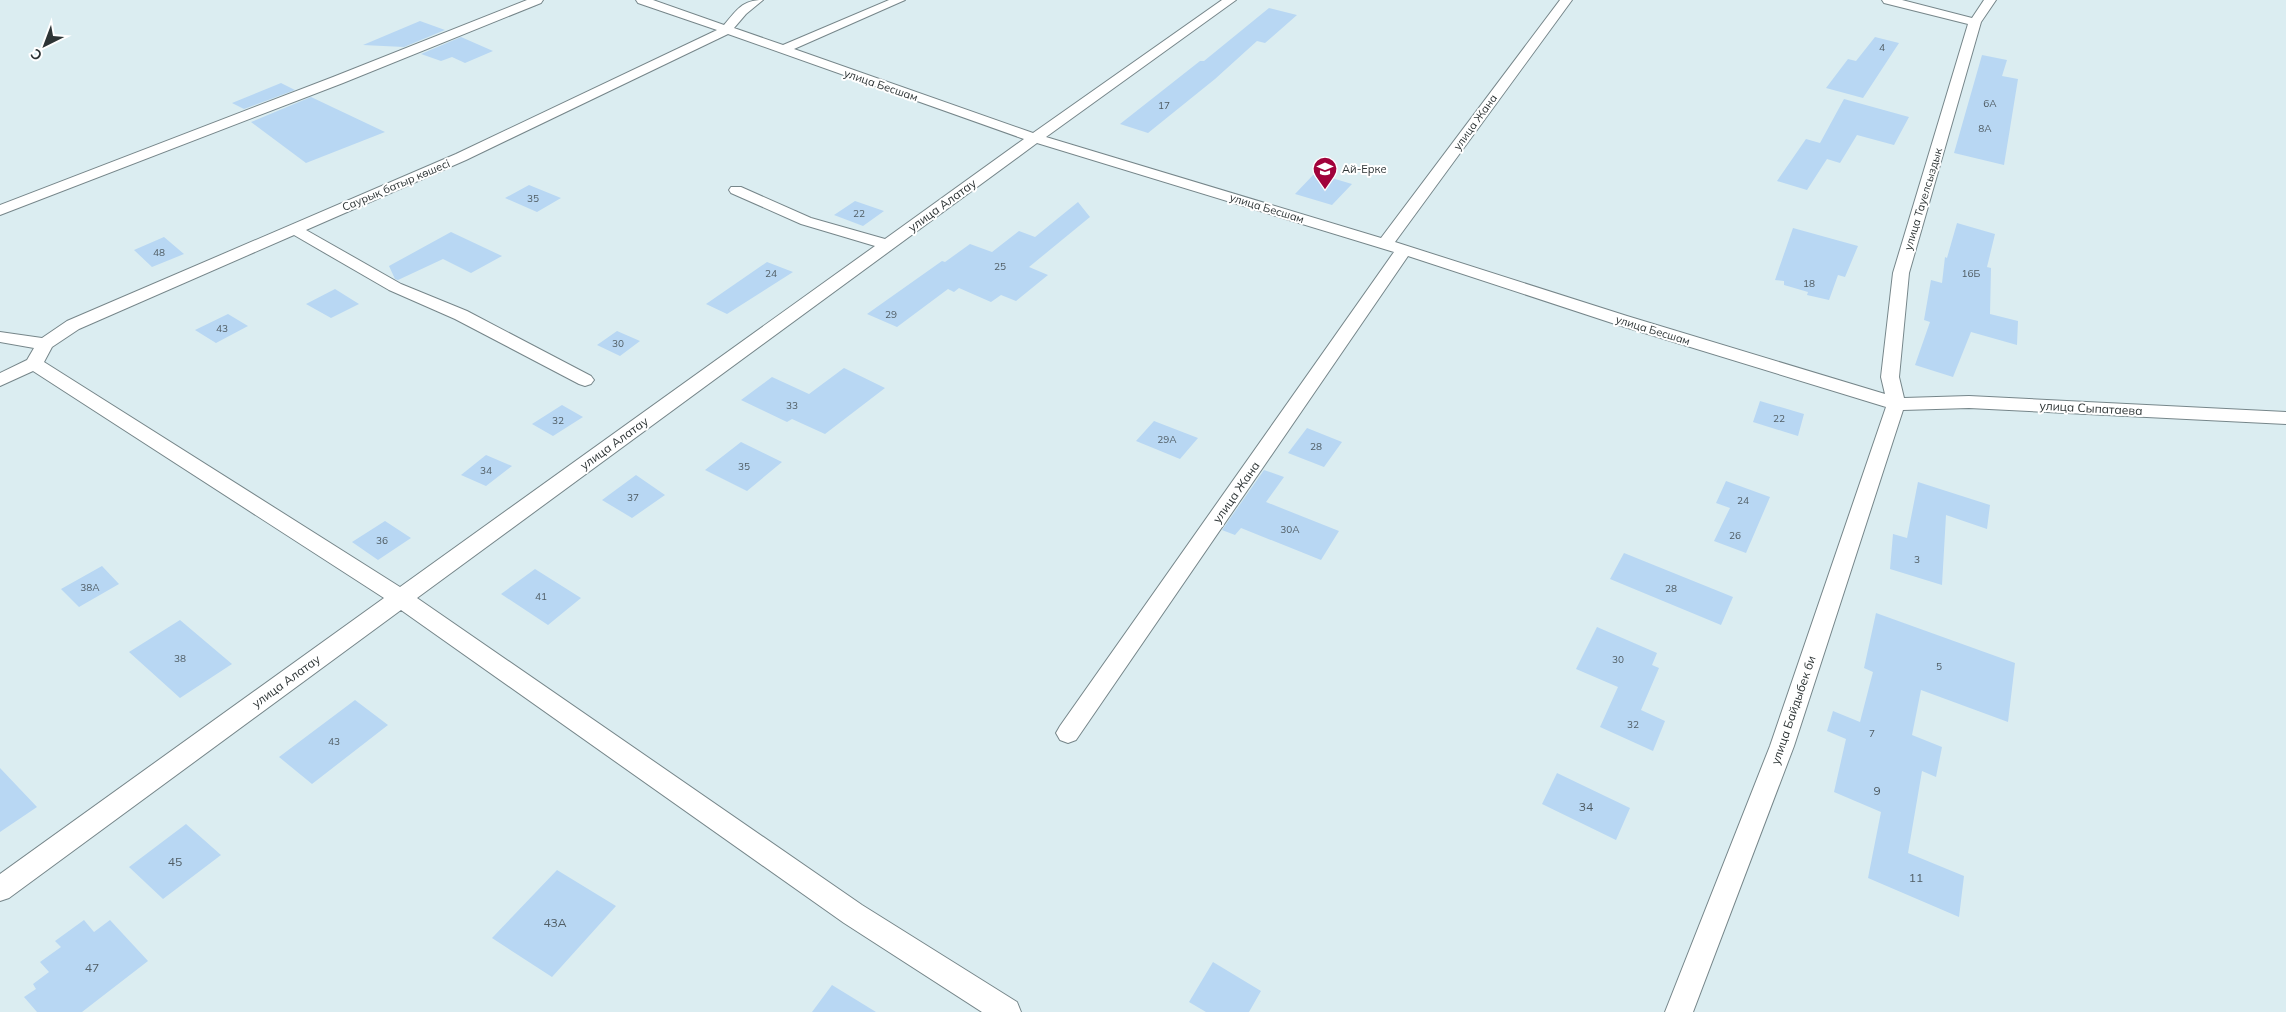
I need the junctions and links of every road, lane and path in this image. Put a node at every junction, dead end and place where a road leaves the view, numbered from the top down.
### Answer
1 (537, 0) edge
2 (642, 0) edge
3 (757, 0) edge
4 (899, 0) edge
5 (1230, 0) edge
6 (1566, 0) edge
7 (1888, 0) edge
8 (1990, 0) edge
9 (1975, 22) junction
10 (725, 31) junction
11 (782, 50) junction
12 (1034, 138) junction
13 (736, 190) dead end
14 (0, 210) edge
15 (294, 229) junction
16 (1385, 244) junction
17 (887, 245) junction
18 (1404, 250) junction
19 (0, 337) edge
20 (45, 344) junction
21 (34, 364) junction
22 (0, 380) edge
23 (585, 380) dead end
24 (1896, 404) junction
25 (2286, 418) edge
26 (400, 598) junction
27 (1068, 733) dead end
28 (0, 889) edge
29 (1007, 1012) edge
30 (1680, 1012) edge

1 - 14 street
2 - 10 street, улица Бесшам
3 - 10 street, Саурық батыр көшесі
4 - 11 street
5 - 12 street, улица Алатау
6 - 16 street, улица Жана
7 - 9 street
8 - 9 street, улица Тауелсыздык
9 - 24 street, улица Тауелсыздык
10 - 11 street, улица Бесшам
10 - 15 street, Саурық батыр көшесі
11 - 12 street, улица Бесшам
12 - 16 street, улица Бесшам
12 - 17 street, улица Алатау
13 - 17 street
15 - 20 street, Саурық батыр көшесі
15 - 23 street
16 - 18 street, улица Бесшам
17 - 26 street, улица Алатау
18 - 24 street, улица Бесшам
18 - 27 street, улица Жана
19 - 20 street
20 - 21 street, Саурық батыр көшесі
21 - 22 street
21 - 26 street
24 - 25 street, улица Сыпатаева
24 - 30 street, улица Байдыбек би
26 - 28 street, улица Алатау
26 - 29 street

